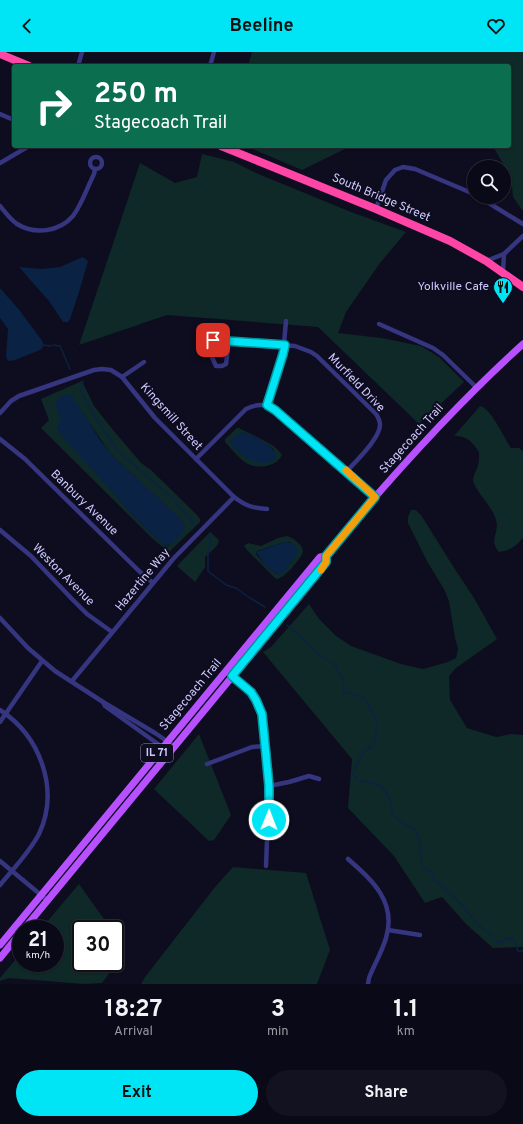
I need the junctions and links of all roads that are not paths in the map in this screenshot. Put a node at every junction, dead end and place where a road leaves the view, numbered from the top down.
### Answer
1 (82, 52) edge
2 (214, 52) edge
3 (0, 54) edge
4 (24, 64) edge
5 (79, 64) edge
6 (211, 64) edge
7 (0, 114) edge
8 (12, 119) edge
9 (26, 148) edge
10 (226, 148) edge
11 (0, 163) edge
12 (95, 169) dead end
13 (467, 190) edge
14 (490, 204) edge
15 (0, 206) edge
16 (376, 208) junction
17 (523, 224) edge
18 (523, 236) edge
19 (504, 254) junction
20 (486, 261) junction
21 (503, 272) junction
22 (523, 287) edge
23 (286, 321) dead end
24 (379, 324) dead end
25 (229, 341) junction
26 (523, 344) edge
27 (285, 345) junction
28 (144, 362) dead end
29 (122, 377) junction
30 (477, 388) junction
31 (267, 405) junction
32 (0, 413) edge
33 (0, 439) edge
34 (196, 459) junction
35 (347, 471) junction
36 (234, 497) junction
37 (375, 497) junction
38 (267, 509) dead end
39 (0, 530) edge
40 (326, 556) junction
41 (153, 582) junction
42 (0, 618) edge
43 (112, 632) junction
44 (42, 661) junction
45 (225, 671) junction
46 (232, 676) junction
47 (72, 681) junction
48 (103, 702) junction
49 (0, 710) edge
50 (6, 714) junction
51 (0, 722) edge
52 (168, 740) junction
53 (174, 746) junction
54 (266, 746) junction
55 (162, 747) junction
56 (169, 752) junction
57 (208, 764) dead end
58 (319, 779) dead end
59 (269, 786) junction
60 (348, 859) dead end
61 (0, 861) edge
62 (266, 866) dead end
63 (12, 870) junction
64 (0, 885) edge
65 (41, 894) junction
66 (47, 900) junction
67 (31, 920) edge
68 (388, 930) junction
69 (420, 935) dead end
70 (12, 943) edge
71 (0, 945) edge
72 (0, 958) edge
73 (368, 984) edge

1 - 5 street
2 - 6 street
3 - 4 highway
7 - 8 street
9 - 11 street
10 - 16 highway, South Bridge Street
12 - 15 street
13 - 16 street
14 - 17 street
16 - 20 highway, South Bridge Street
18 - 19 street
19 - 20 street
19 - 21 street
20 - 21 highway, South Bridge Street
21 - 22 highway, South Bridge Street
23 - 27 street
24 - 30 street
25 - 25 street
25 - 27 street
26 - 30 main road, Stagecoach Trail / IL 71
27 - 31 street
27 - 35 street, Murfield Drive
28 - 29 street
29 - 32 street, Kingsmill Street
29 - 34 street, Kingsmill Street
30 - 37 main road, Stagecoach Trail / IL 71
31 - 34 street
31 - 35 street
33 - 41 street, Banbury Avenue
34 - 36 street, Kingsmill Street
35 - 37 street
36 - 38 street, Kingsmill Street
36 - 41 street, Hazertine Way
37 - 40 main road, Stagecoach Trail / IL 71
39 - 43 street, Weston Avenue
40 - 45 main road, Stagecoach Trail / IL 71
40 - 46 main road, Stagecoach Trail / IL 71
41 - 43 street, Hazertine Way
42 - 44 street
43 - 47 street, Hazertine Way
44 - 47 street
44 - 50 street
45 - 46 street
45 - 52 main road, Stagecoach Trail / IL 71
46 - 53 main road, Stagecoach Trail / IL 71
46 - 54 street
47 - 48 street
48 - 52 street
48 - 55 street
49 - 50 street
50 - 51 street
50 - 63 street
52 - 53 street
52 - 55 main road, Stagecoach Trail / IL 71
53 - 56 main road, Stagecoach Trail / IL 71
54 - 57 street
54 - 59 street
55 - 56 street
55 - 65 main road, Stagecoach Trail / IL 71
56 - 66 main road, Stagecoach Trail / IL 71
58 - 59 street
59 - 62 street
60 - 68 street
61 - 63 street
63 - 64 street
63 - 65 street
65 - 66 street
65 - 71 main road, Stagecoach Trail / IL 71
66 - 67 main road, Stagecoach Trail / IL 71
68 - 69 street
68 - 73 street
70 - 72 main road

